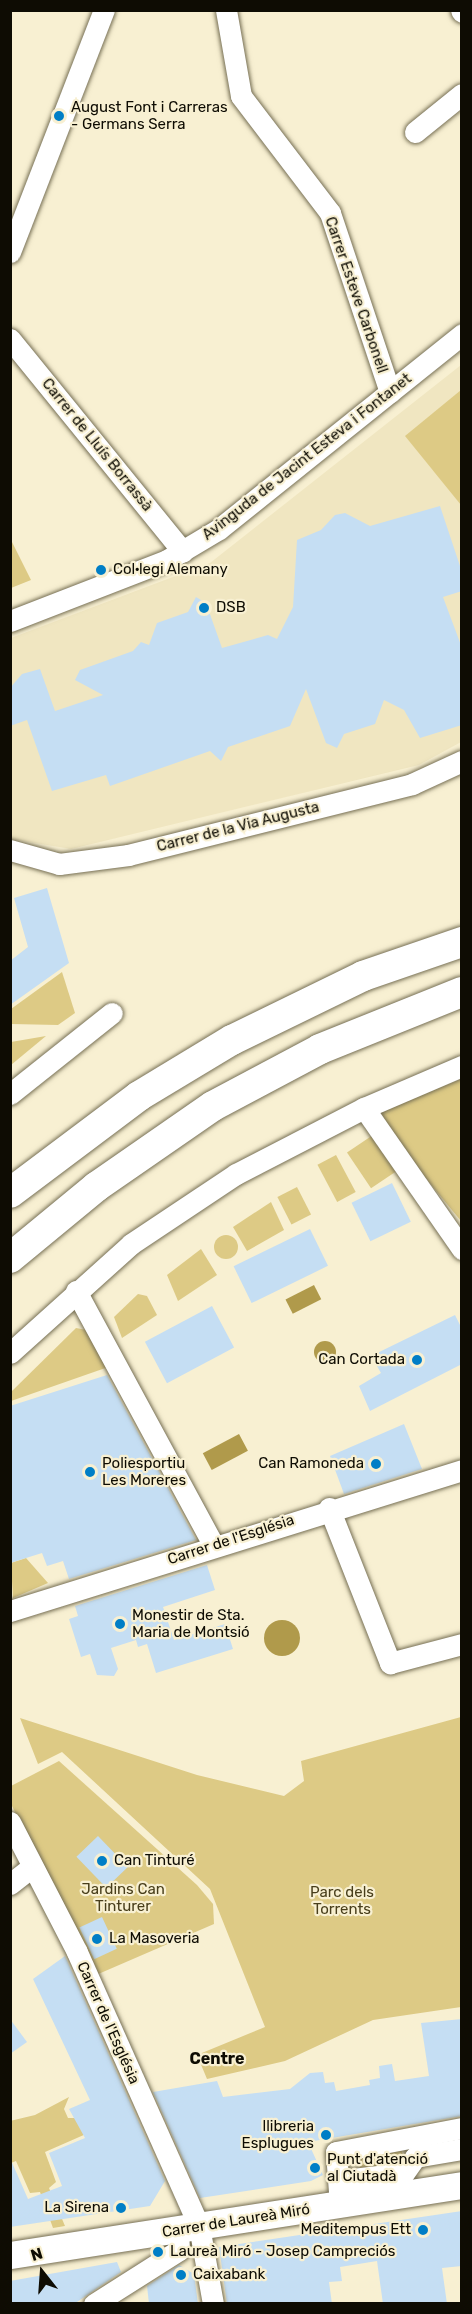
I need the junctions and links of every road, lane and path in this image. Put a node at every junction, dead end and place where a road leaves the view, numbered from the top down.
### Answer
1 (104, 10) edge
2 (226, 10) edge
3 (462, 94) edge
4 (415, 132) dead end
5 (20, 209) edge
6 (10, 252) edge
7 (462, 334) edge
8 (10, 339) edge
9 (390, 392) junction
10 (183, 552) junction
11 (10, 621) edge
12 (462, 761) edge
13 (10, 850) edge
14 (462, 942) edge
15 (462, 992) edge
16 (112, 1013) dead end
17 (462, 1066) edge
18 (10, 1094) edge
19 (364, 1108) junction
20 (10, 1193) edge
21 (462, 1250) edge
22 (10, 1258) edge
23 (76, 1291) junction
24 (10, 1353) edge
25 (458, 1478) edge
26 (329, 1508) junction
27 (214, 1546) junction
28 (10, 1611) edge
29 (462, 1644) edge
30 (10, 1822) edge
31 (32, 1868) junction
32 (10, 1884) edge
33 (462, 2128) edge
34 (462, 2149) edge
35 (462, 2186) edge
36 (348, 2188) junction
37 (188, 2228) junction
38 (10, 2255) edge
39 (94, 2304) edge
40 (213, 2304) edge

1 - 5 street
2 - 9 street, Carrer Esteve Carbonell
3 - 4 street
5 - 6 street
7 - 9 street, Avinguda de Jacint Esteva i Fontanet
8 - 10 street, Carrer de Lluís Borrassà
9 - 10 street, Avinguda de Jacint Esteva i Fontanet
10 - 11 street, Avinguda de Jacint Esteva i Fontanet
12 - 13 street, Carrer de la Via Augusta
14 - 20 highway
15 - 22 highway
16 - 18 street
17 - 19 street
19 - 21 street
19 - 23 street
23 - 24 street
23 - 27 street
25 - 26 street, Carrer de l'Església
26 - 27 street, Carrer de l'Església
26 - 29 street
27 - 28 street, Carrer de l'Església
30 - 31 street, Carrer de l'Església
31 - 32 street
31 - 37 street, Carrer de l'Església
33 - 36 street
34 - 36 street
35 - 36 main road, Carrer de Laureà Miró
36 - 37 main road, Carrer de Laureà Miró
37 - 38 main road, Carrer de Laureà Miró
37 - 39 street
37 - 40 street, Carrer de l'Església

